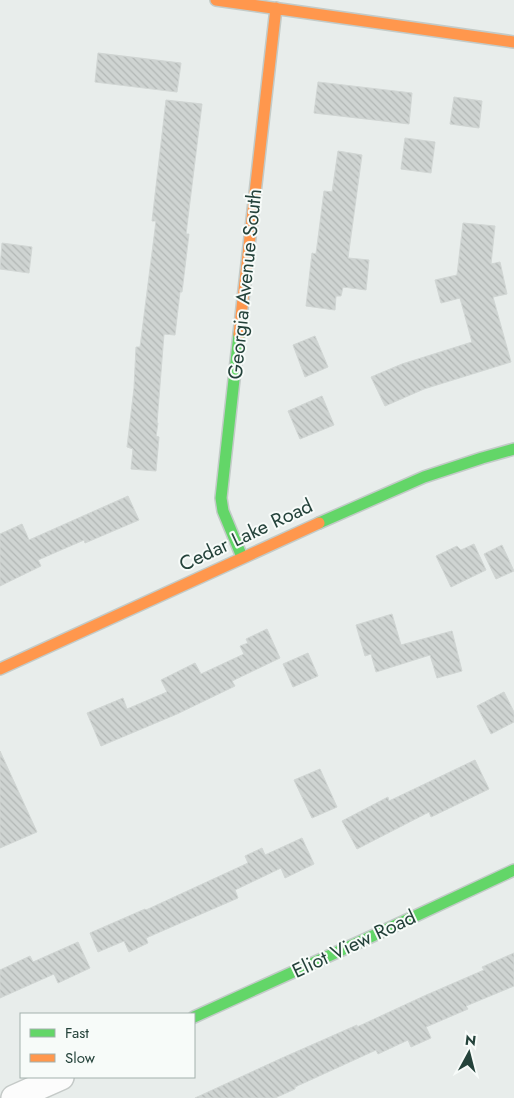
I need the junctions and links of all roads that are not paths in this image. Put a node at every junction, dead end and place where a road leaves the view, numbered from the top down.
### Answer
1 (216, 0) edge
2 (292, 6) edge
3 (514, 42) edge
4 (514, 448) edge
5 (242, 557) junction
6 (0, 669) edge
7 (514, 870) edge
8 (195, 1017) edge
9 (59, 1078) edge
10 (14, 1098) edge

1 - 2 street
2 - 3 street
2 - 5 street, Georgia Avenue South
4 - 5 street, Cedar Lake Road
5 - 6 street, Cedar Lake Road
7 - 8 street, Eliot View Road
9 - 10 street

